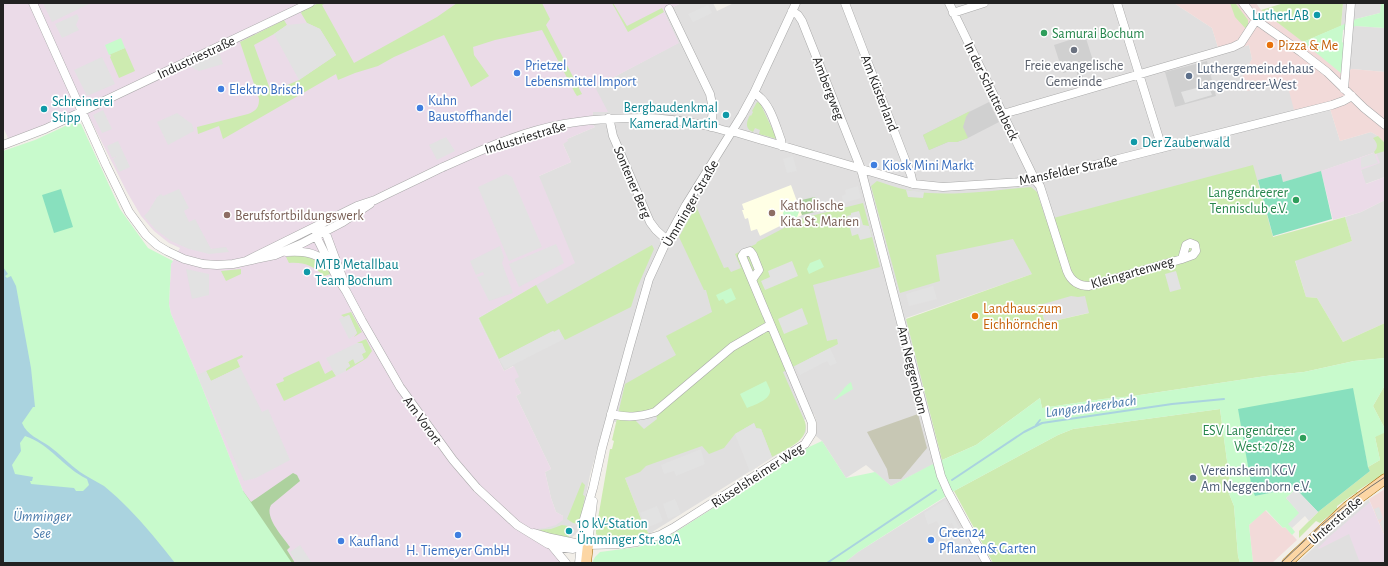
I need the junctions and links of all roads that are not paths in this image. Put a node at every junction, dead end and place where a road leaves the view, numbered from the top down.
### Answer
1 (33, 3) edge
2 (310, 3) edge
3 (796, 3) edge
4 (845, 3) edge
5 (948, 3) edge
6 (984, 3) edge
7 (1117, 3) edge
8 (1243, 3) edge
9 (1351, 3) edge
10 (670, 10) dead end
11 (792, 11) junction
12 (953, 13) junction
13 (1256, 20) junction
14 (1139, 74) junction
15 (1344, 89) junction
16 (754, 93) junction
17 (1352, 96) junction
18 (82, 111) junction
19 (1003, 114) junction
20 (608, 118) junction
21 (1385, 125) edge
22 (711, 127) junction
23 (732, 132) junction
24 (3, 145) edge
25 (782, 146) junction
26 (1162, 148) junction
27 (861, 169) junction
28 (1035, 180) junction
29 (913, 184) junction
30 (375, 200) junction
31 (317, 226) junction
32 (325, 231) junction
33 (316, 236) junction
34 (667, 240) junction
35 (281, 253) junction
36 (1182, 259) junction
37 (246, 261) junction
38 (330, 264) junction
39 (752, 280) dead end
40 (346, 291) junction
41 (770, 324) junction
42 (611, 414) junction
43 (1385, 479) edge
44 (524, 530) junction
45 (583, 545) junction
46 (552, 546) junction
47 (566, 563) edge
48 (579, 563) edge
49 (586, 563) edge
50 (987, 563) edge
51 (1287, 563) edge

1 - 18 street, Industriestraße
2 - 18 street, Industriestraße
3 - 11 street, Ümminger Straße
4 - 29 street, Am Küsterland
5 - 12 street, In der Schuttenbeck
6 - 12 street
7 - 14 street
8 - 13 street
9 - 15 street
10 - 22 street
11 - 16 street, Ümminger Straße
11 - 27 street, Ambergweg
12 - 19 street, In der Schuttenbeck
13 - 14 street
13 - 15 street
14 - 19 street
14 - 26 street
15 - 17 street
16 - 23 street, Ümminger Straße
16 - 25 street
17 - 21 street
17 - 26 street, Mansfelder Straße
18 - 24 street
18 - 37 street, Industriestraße
19 - 28 street, In der Schuttenbeck
20 - 22 street, Industriestraße
20 - 30 street, Industriestraße
20 - 34 street, Sontener Berg
22 - 23 street, Industriestraße
23 - 25 street, Mansfelder Straße
23 - 34 street, Ümminger Straße
25 - 27 street, Mansfelder Straße
26 - 28 street, Mansfelder Straße
27 - 29 street, Mansfelder Straße
27 - 50 street, Am Neggenborn
28 - 29 street, Mansfelder Straße
28 - 36 street, Kleingartenweg
30 - 31 street, Industriestraße
30 - 32 street, Industriestraße
31 - 32 street
31 - 33 street
31 - 37 street, Industriestraße
32 - 33 street, Industriestraße
32 - 40 street, Am Vorort
33 - 35 street, Industriestraße
33 - 38 street, Am Vorort
34 - 42 street, Ümminger Straße
35 - 37 street, Industriestraße
35 - 38 street, Am Vorort
36 - 36 street, Kleingartenweg
38 - 40 street, Am Vorort
39 - 41 street, Rüsselsheimer Weg
40 - 44 street, Am Vorort
41 - 42 street
41 - 45 street, Rüsselsheimer Weg
42 - 45 street, Ümminger Straße
43 - 51 main road, Unterstraße
44 - 45 street, Am Vorort
44 - 46 street, Am Vorort
45 - 46 street, Am Vorort
45 - 48 street, Ümminger Straße
45 - 49 main road, Ümminger Straße
46 - 47 street, Am Vorort

